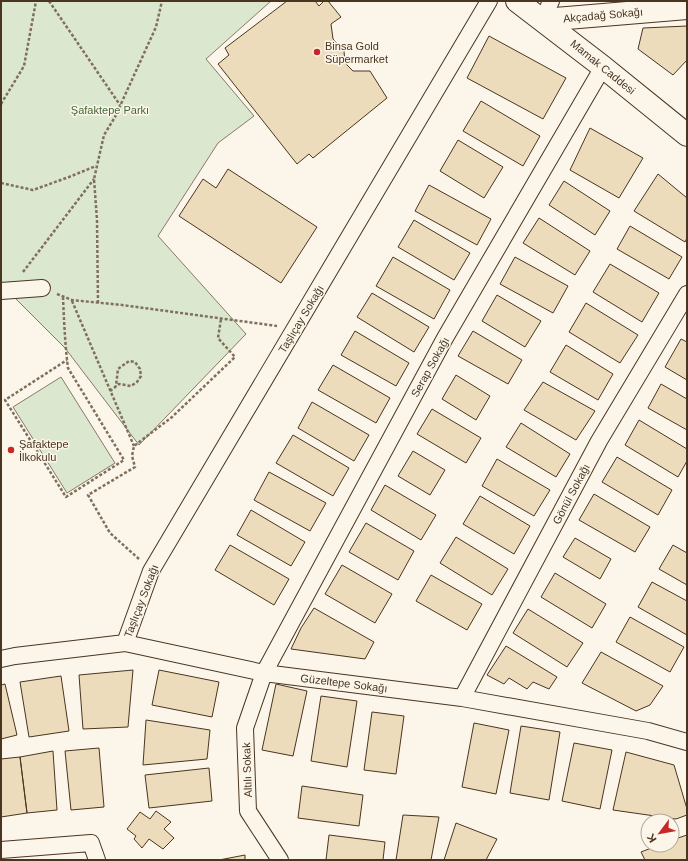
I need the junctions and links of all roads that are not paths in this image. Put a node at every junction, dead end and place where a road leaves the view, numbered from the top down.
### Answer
1 (489, 1) edge
2 (517, 1) edge
3 (687, 8) edge
4 (547, 10) edge
5 (603, 67) junction
6 (687, 135) edge
7 (42, 288) road end
8 (5, 291) edge
9 (687, 294) edge
10 (125, 643) junction
11 (1, 659) edge
12 (264, 673) junction
13 (462, 698) junction
14 (687, 742) edge
15 (1, 850) edge
16 (97, 860) edge
17 (280, 860) edge

1 - 10 street, Taşlıçay Sokağı
2 - 4 main road, Mamak Caddesi
3 - 4 main road, Akçadağ Sokağı
4 - 5 main road, Mamak Caddesi
5 - 6 main road, Mamak Caddesi
5 - 12 street, Serap Sokağı
7 - 8 street
9 - 13 street, Gönül Sokağı
10 - 11 street, Güzeltepe Sokağı
10 - 12 street, Güzeltepe Sokağı
12 - 13 street, Güzeltepe Sokağı
12 - 17 street, Altılı Sokak
13 - 14 street, Güzeltepe Sokağı
15 - 16 street

